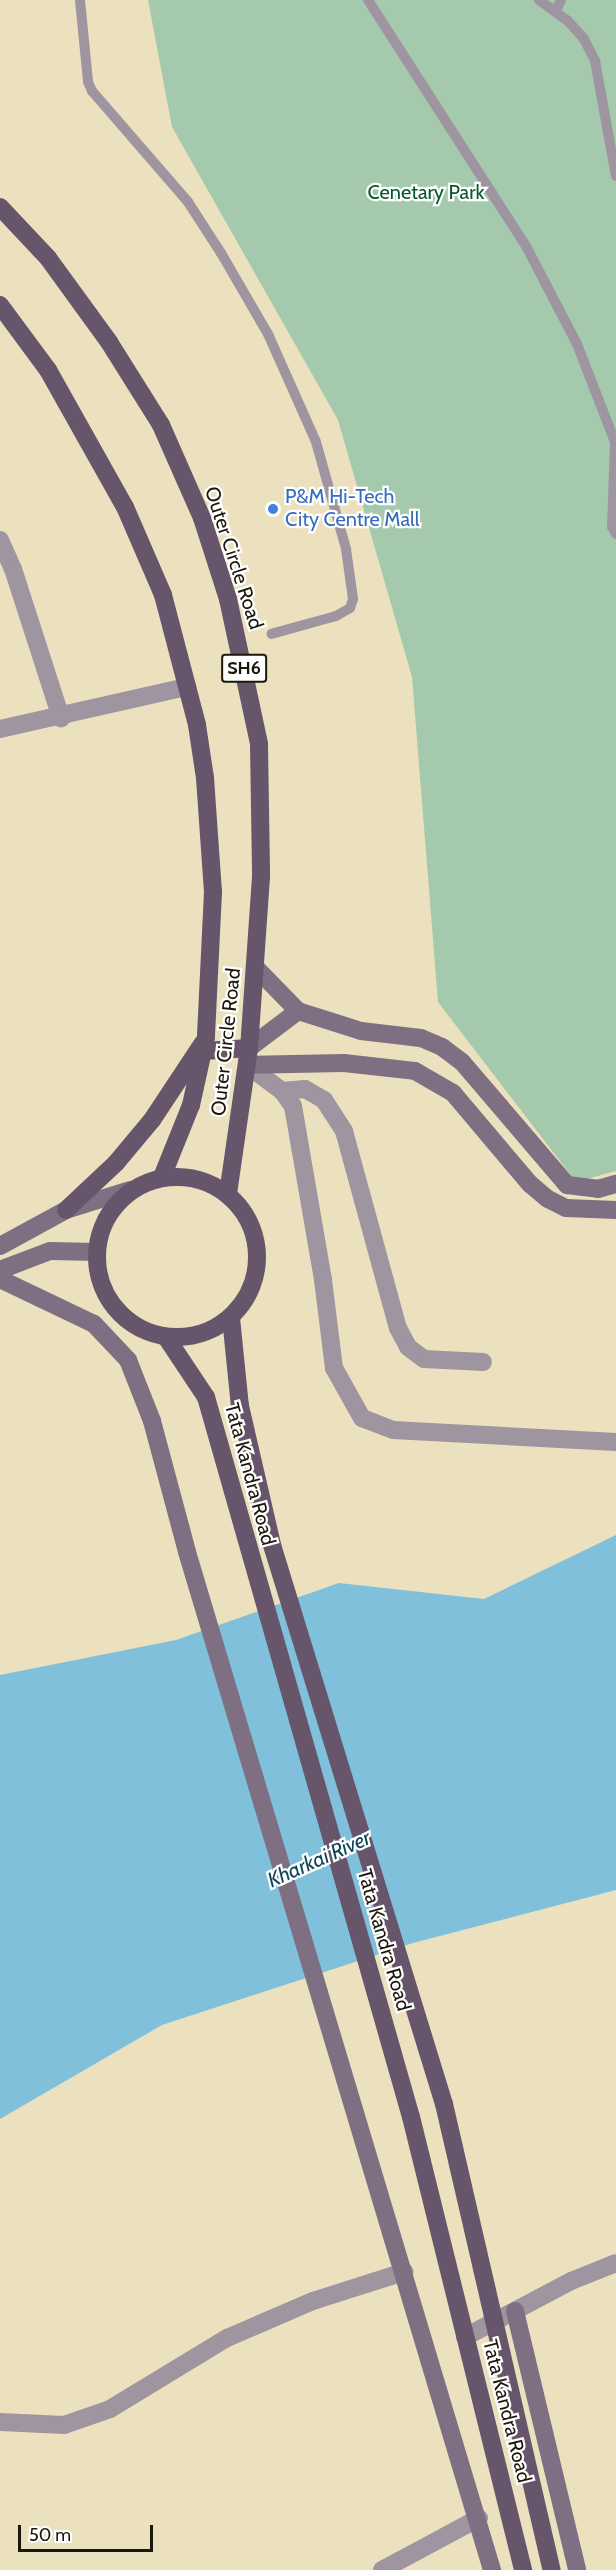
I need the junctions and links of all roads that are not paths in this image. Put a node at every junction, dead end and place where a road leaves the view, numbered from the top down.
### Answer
1 (80, 0) edge
2 (368, 0) edge
3 (539, 0) edge
4 (561, 0) edge
5 (555, 12) junction
6 (616, 176) edge
7 (0, 207) edge
8 (0, 305) edge
9 (616, 534) edge
10 (0, 540) edge
11 (271, 634) dead end
12 (187, 687) junction
13 (61, 718) junction
14 (0, 729) edge
15 (257, 969) junction
16 (298, 1011) junction
17 (404, 1036) junction
18 (205, 1044) junction
19 (248, 1056) junction
20 (398, 1067) junction
21 (282, 1090) junction
22 (162, 1177) junction
23 (616, 1184) edge
24 (130, 1190) junction
25 (228, 1194) junction
26 (66, 1210) junction
27 (616, 1210) edge
28 (0, 1246) edge
29 (96, 1252) junction
30 (0, 1270) edge
31 (0, 1279) edge
32 (231, 1318) junction
33 (166, 1338) junction
34 (483, 1362) dead end
35 (616, 1442) edge
36 (616, 2264) edge
37 (404, 2272) junction
38 (515, 2311) junction
39 (495, 2319) junction
40 (465, 2337) junction
41 (0, 2422) edge
42 (479, 2518) junction
43 (382, 2570) edge
44 (492, 2570) edge
45 (523, 2570) edge
46 (552, 2570) edge
47 (577, 2570) edge

1 - 11 lane
2 - 9 lane
3 - 5 lane
4 - 5 lane
5 - 6 lane
7 - 15 main road, Outer Circle Road / SH6
8 - 12 main road
10 - 13 street
12 - 13 street
12 - 18 main road
13 - 14 street
15 - 16 street
15 - 19 main road, Outer Circle Road / SH6
16 - 17 street
16 - 19 street
17 - 20 street
17 - 23 street
18 - 19 main road
18 - 22 main road
18 - 26 main road
19 - 20 street
19 - 21 street
19 - 25 main road, Outer Circle Road / SH6
20 - 27 street
21 - 34 street
21 - 35 street
22 - 24 main road
22 - 25 main road
24 - 26 street
24 - 29 main road
25 - 32 main road
26 - 28 street
29 - 30 street
29 - 33 main road
31 - 37 street
32 - 33 main road
32 - 39 main road, Tata Kandra Road
33 - 40 main road, Tata Kandra Road
36 - 38 street
37 - 41 street
37 - 42 street
38 - 39 street
38 - 47 street
39 - 40 street
39 - 46 main road, Tata Kandra Road
40 - 45 main road, Tata Kandra Road
42 - 43 street
42 - 44 street

